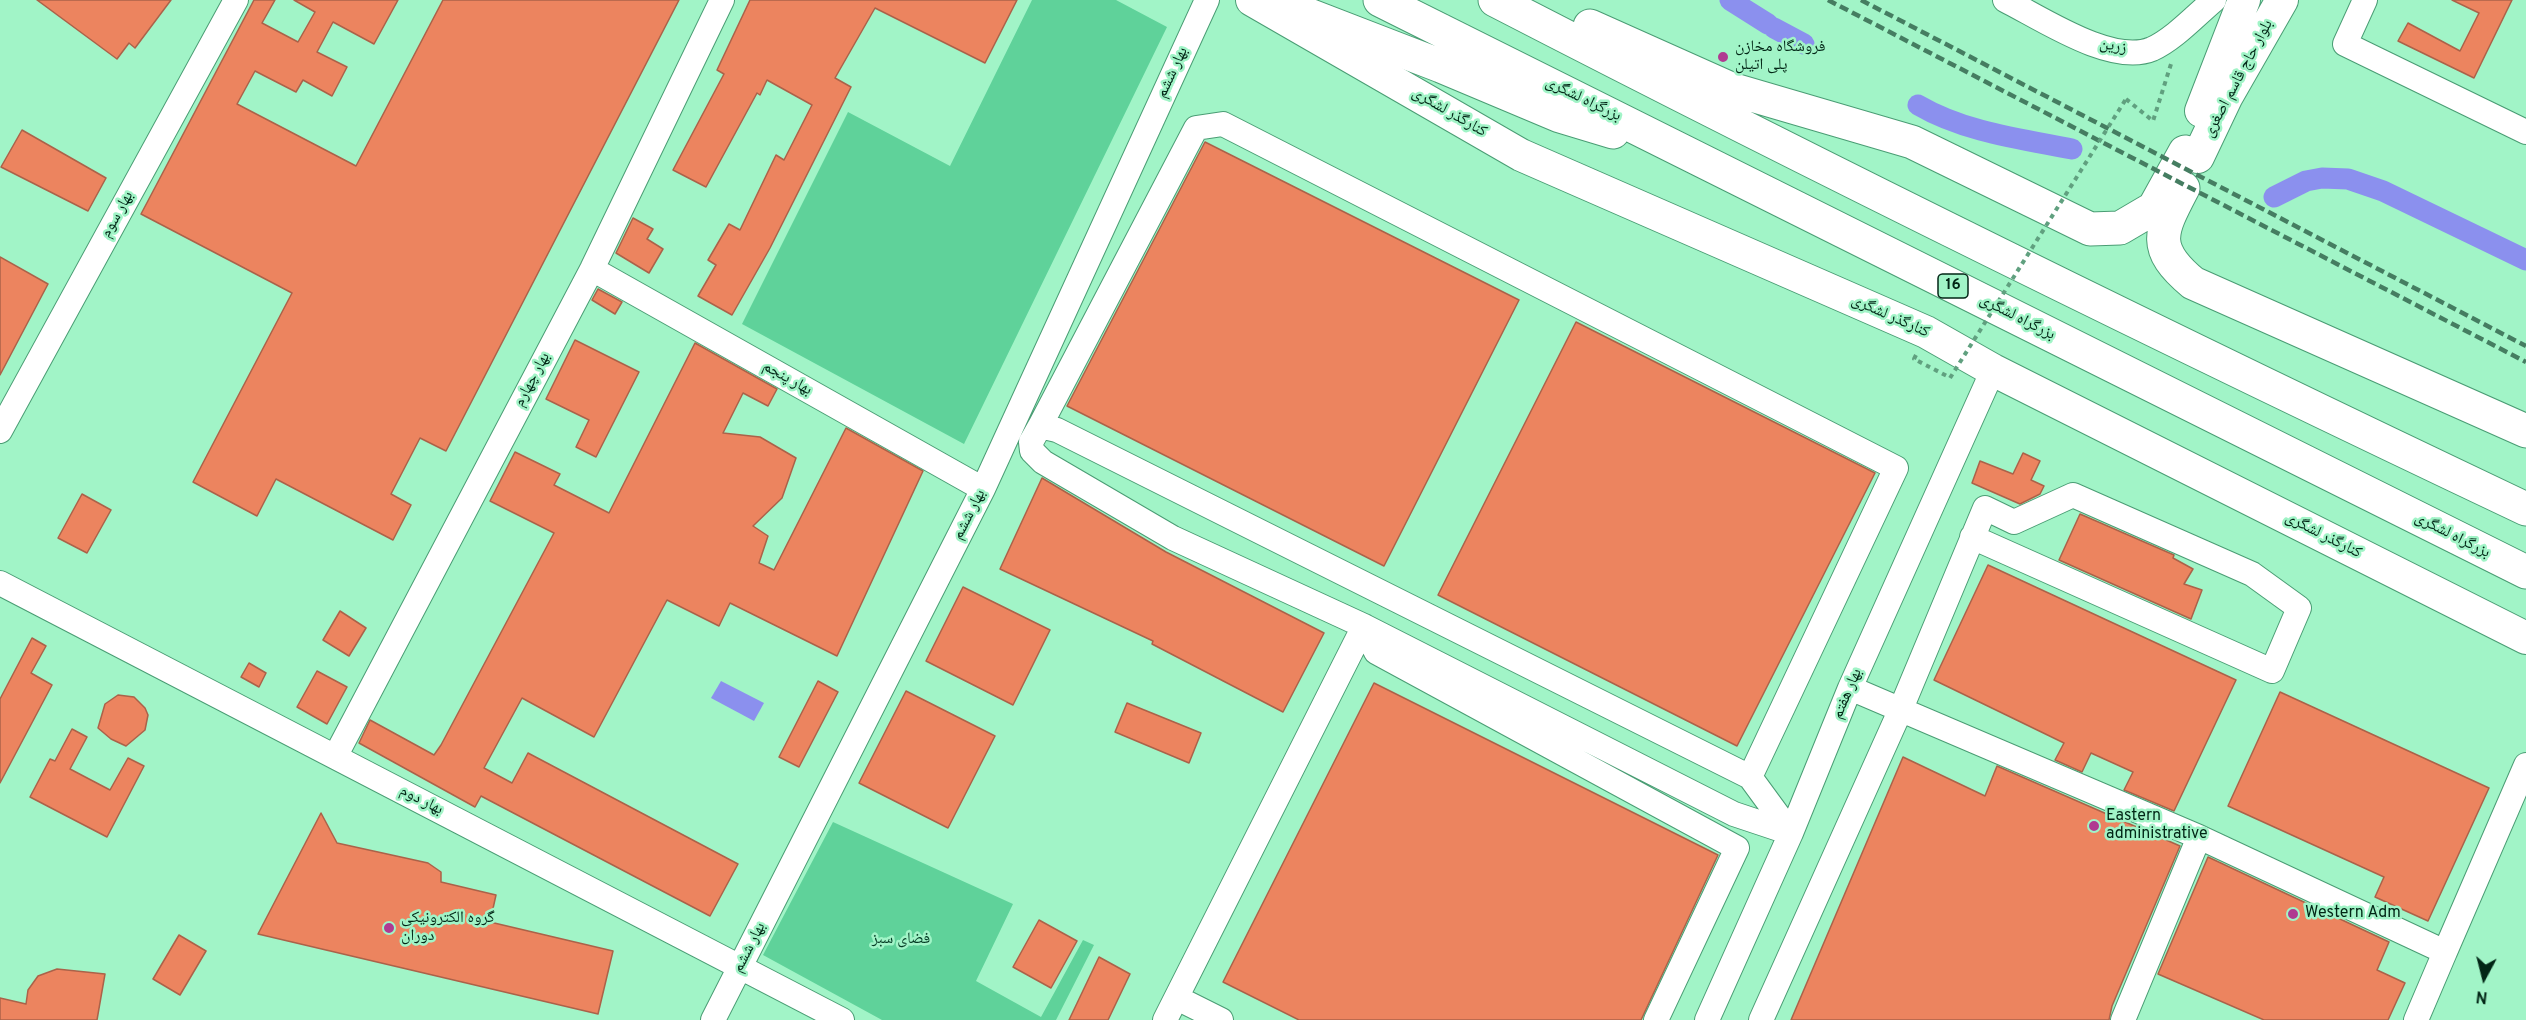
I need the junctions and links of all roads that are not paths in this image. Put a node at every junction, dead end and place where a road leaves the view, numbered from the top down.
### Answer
1 (236, 0) edge
2 (722, 0) edge
3 (1207, 0) edge
4 (1252, 0) edge
5 (1270, 0) edge
6 (1380, 0) edge
7 (1495, 0) edge
8 (1521, 0) edge
9 (2005, 0) edge
10 (2214, 0) edge
11 (2244, 0) edge
12 (2282, 0) edge
13 (2365, 0) edge
14 (2526, 132) edge
15 (2191, 155) junction
16 (1720, 170) junction
17 (592, 268) junction
18 (1992, 370) junction
19 (1040, 426) junction
20 (0, 431) edge
21 (2526, 431) edge
22 (983, 489) junction
23 (2526, 509) edge
24 (1972, 537) junction
25 (2526, 572) edge
26 (0, 583) edge
27 (1364, 626) junction
28 (2526, 638) edge
29 (1850, 688) junction
30 (1900, 711) junction
31 (335, 757) junction
32 (2526, 765) edge
33 (1750, 777) junction
34 (1791, 833) junction
35 (2199, 837) junction
36 (2445, 952) junction
37 (740, 967) junction
38 (1177, 998) junction
39 (713, 1020) edge
40 (842, 1020) edge
41 (1165, 1020) edge
42 (1221, 1020) edge
43 (1656, 1020) edge
44 (1707, 1020) edge
45 (1761, 1020) edge
46 (2123, 1020) edge
47 (2416, 1020) edge

1 - 20 street, بهار سوم
2 - 17 street, بهار چهارم
3 - 22 street, بهار ششم
4 - 18 main road, کنارگذر لشگری
5 - 16 highway
6 - 16 highway, بزرگراه لشگری / 16
7 - 23 highway
8 - 15 highway
9 - 10 street, زرین
11 - 15 main road, بلوار حاج قاسم اصغری
12 - 15 main road, بلوار حاج قاسم اصغری
13 - 14 street
15 - 21 highway
16 - 25 highway, بزرگراه لشگری / 16
17 - 22 street, بهار پنجم
17 - 31 street, بهار چهارم
18 - 28 main road, کنارگذر لشگری
18 - 29 street, بهار هفتم
19 - 27 street
19 - 33 street
19 - 33 street
22 - 37 street, بهار ششم
24 - 24 street
24 - 30 street
26 - 31 street, بهار دوم
27 - 34 street
27 - 38 street
27 - 43 street
29 - 30 street
29 - 34 street, بهار هفتم
30 - 35 street
30 - 45 street
31 - 37 street, بهار دوم
32 - 36 street
33 - 34 street
34 - 44 street, بهار هفتم
35 - 36 street
35 - 46 street
36 - 47 street
37 - 39 street, بهار ششم
37 - 40 street, بهار دوم
38 - 41 street
38 - 42 street

